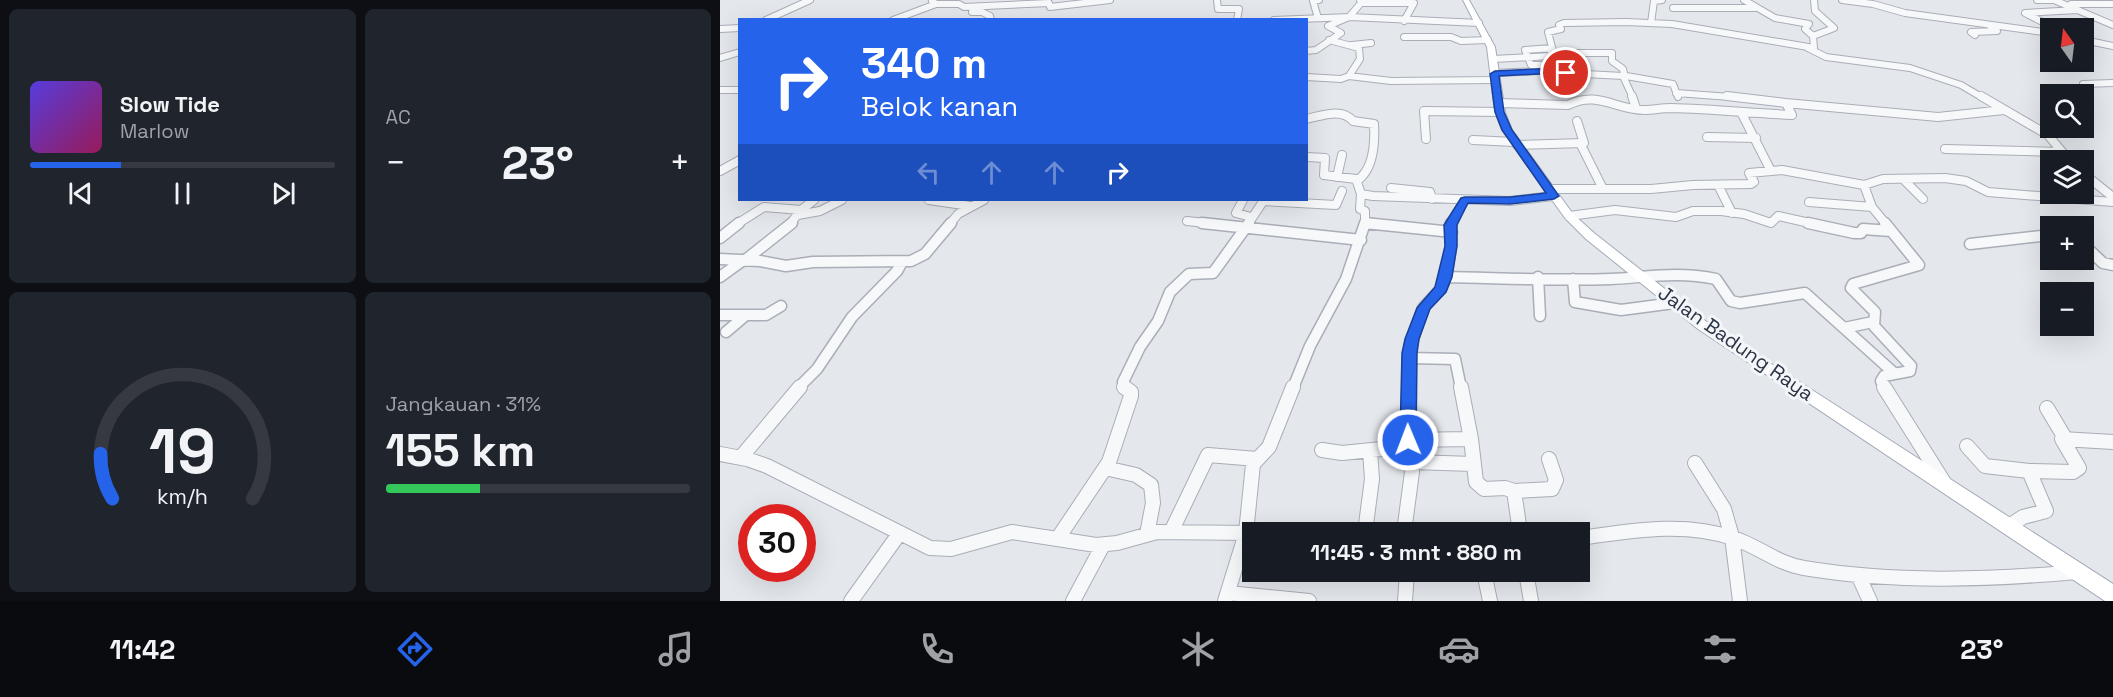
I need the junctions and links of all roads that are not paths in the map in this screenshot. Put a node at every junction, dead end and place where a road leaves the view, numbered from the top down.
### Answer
1 (810, 0) edge
2 (1110, 0) edge
3 (1217, 0) edge
4 (1319, 0) edge
5 (1466, 0) edge
6 (1662, 0) edge
7 (1744, 0) edge
8 (1814, 0) edge
9 (1842, 0) edge
10 (2037, 0) edge
11 (2054, 0) edge
12 (1854, 1) edge
13 (933, 2) edge
14 (1051, 2) edge
15 (1359, 2) edge
16 (2065, 4) junction
17 (2113, 4) edge
18 (963, 6) junction
19 (1673, 8) dead end
20 (1755, 8) junction
21 (2078, 10) junction
22 (1349, 17) junction
23 (770, 18) edge
24 (897, 18) edge
25 (990, 18) edge
26 (1237, 18) edge
27 (1308, 18) edge
28 (1318, 18) junction
29 (1404, 21) junction
30 (1479, 23) junction
31 (1652, 23) junction
32 (1986, 23) junction
33 (2040, 23) edge
34 (2113, 25) edge
35 (738, 28) edge
36 (720, 29) edge
37 (2040, 32) edge
38 (1975, 35) dead end
39 (1813, 36) junction
40 (1404, 37) dead end
41 (1329, 40) junction
42 (1488, 40) junction
43 (2094, 42) edge
44 (1371, 43) dead end
45 (1352, 45) junction
46 (2113, 46) edge
47 (1806, 47) junction
48 (1308, 51) edge
49 (1552, 52) junction
50 (738, 53) edge
51 (1526, 57) junction
52 (720, 58) edge
53 (1493, 59) junction
54 (1556, 68) junction
55 (1349, 76) junction
56 (1308, 77) edge
57 (1495, 77) junction
58 (1625, 77) junction
59 (2113, 82) edge
60 (2083, 84) dead end
61 (720, 90) edge
62 (738, 90) edge
63 (1676, 93) junction
64 (1786, 103) junction
65 (1499, 108) junction
66 (1636, 108) junction
67 (1681, 109) junction
68 (2004, 110) junction
69 (1742, 114) junction
70 (1308, 118) edge
71 (1577, 121) dead end
72 (1707, 137) dead end
73 (1756, 138) junction
74 (1426, 139) dead end
75 (1473, 140) dead end
76 (1580, 143) junction
77 (1516, 144) junction
78 (1946, 149) dead end
79 (2060, 150) edge
80 (2040, 151) edge
81 (1342, 154) dead end
82 (1308, 157) edge
83 (738, 161) edge
84 (720, 171) edge
85 (1771, 171) junction
86 (1337, 177) junction
87 (1903, 179) junction
88 (1358, 180) junction
89 (2094, 182) edge
90 (1718, 185) junction
91 (1864, 185) junction
92 (1602, 187) junction
93 (1391, 188) dead end
94 (1341, 191) dead end
95 (1551, 192) junction
96 (1361, 194) junction
97 (2113, 197) edge
98 (1432, 199) junction
99 (1923, 199) dead end
100 (1465, 200) junction
101 (813, 201) edge
102 (840, 201) edge
103 (935, 201) edge
104 (982, 201) edge
105 (1242, 201) edge
106 (1262, 201) edge
107 (1278, 201) edge
108 (1809, 202) dead end
109 (2113, 202) edge
110 (970, 207) junction
111 (1872, 207) junction
112 (799, 212) junction
113 (1732, 213) junction
114 (1569, 216) junction
115 (1251, 218) junction
116 (1187, 221) dead end
117 (1365, 223) junction
118 (1243, 228) junction
119 (1891, 231) junction
120 (1452, 232) junction
121 (2040, 236) edge
122 (720, 238) edge
123 (1360, 240) junction
124 (1970, 244) dead end
125 (2094, 253) edge
126 (720, 259) edge
127 (742, 261) junction
128 (902, 262) junction
129 (2108, 264) edge
130 (2113, 271) edge
131 (720, 277) edge
132 (1446, 277) junction
133 (1642, 277) junction
134 (1538, 278) junction
135 (1573, 279) junction
136 (1674, 303) junction
137 (781, 306) dead end
138 (720, 315) edge
139 (746, 315) junction
140 (1540, 316) dead end
141 (1873, 322) junction
142 (1844, 328) junction
143 (726, 332) dead end
144 (1410, 358) junction
145 (1894, 373) junction
146 (2047, 408) dead end
147 (2065, 438) junction
148 (1471, 439) junction
149 (1408, 440) junction
150 (2113, 442) edge
151 (1967, 446) dead end
152 (1322, 450) dead end
153 (1370, 451) junction
154 (720, 454) edge
155 (742, 456) junction
156 (1257, 459) junction
157 (1549, 459) dead end
158 (1412, 462) junction
159 (1695, 463) dead end
160 (1473, 464) junction
161 (1105, 468) junction
162 (2029, 471) junction
163 (1945, 484) junction
164 (1514, 491) junction
165 (1249, 522) edge
166 (1366, 522) edge
167 (1405, 522) edge
168 (1519, 522) edge
169 (2009, 526) junction
170 (1171, 532) junction
171 (1242, 533) edge
172 (899, 534) junction
173 (1147, 534) junction
174 (1590, 537) edge
175 (1732, 537) junction
176 (1058, 538) junction
177 (1103, 545) junction
178 (1242, 552) edge
179 (2079, 572) junction
180 (1858, 575) junction
181 (1406, 582) edge
182 (1486, 582) edge
183 (1528, 582) edge
184 (2113, 595) edge
185 (1226, 597) edge
186 (852, 601) edge
187 (1073, 601) edge
188 (1309, 601) edge
189 (1405, 601) edge
190 (1490, 601) edge
191 (1532, 601) edge
192 (1740, 601) edge
193 (1870, 601) edge

1 - 23 street
2 - 14 street
3 - 26 street
4 - 28 street
5 - 30 main road, Jalan Badung Raya
6 - 31 street
7 - 20 street
8 - 39 street
9 - 12 street
10 - 11 street
11 - 16 street
12 - 32 street
13 - 18 street
13 - 24 street
14 - 18 street
15 - 22 street
15 - 29 street
16 - 17 street
16 - 21 street
18 - 25 street
19 - 20 street
20 - 39 street
21 - 33 street
21 - 34 street
22 - 28 street
22 - 29 street
22 - 41 street
27 - 28 street
29 - 30 street
30 - 42 main road, Jalan Badung Raya
31 - 47 street
31 - 49 street
32 - 37 street
32 - 38 street
35 - 36 street
39 - 47 street
40 - 42 street
41 - 45 street
41 - 48 street
42 - 53 main road, Jalan Badung Raya
43 - 46 street
44 - 45 street
45 - 55 street
47 - 68 street
49 - 51 street
49 - 54 street
49 - 58 street
50 - 52 street
51 - 53 street
51 - 54 street
53 - 57 main road, Jalan Badung Raya
54 - 57 street
54 - 58 street
55 - 56 street
55 - 57 street
57 - 65 main road, Jalan Badung Raya
58 - 63 street
58 - 66 street
59 - 60 street
61 - 62 street
63 - 64 street
63 - 67 street
64 - 68 street
64 - 69 street
65 - 66 street
65 - 74 street
65 - 77 main road, Jalan Badung Raya
66 - 67 street
67 - 69 street
68 - 79 street
69 - 73 street
70 - 88 street
71 - 76 street
72 - 73 street
73 - 85 street
75 - 77 street
76 - 77 street
76 - 92 street
77 - 95 main road, Jalan Badung Raya
78 - 80 street
81 - 86 street
82 - 86 street
83 - 84 street
85 - 90 street
85 - 91 street
86 - 88 street
87 - 91 street
87 - 99 street
87 - 109 street
88 - 96 street
89 - 97 street
90 - 92 street
90 - 113 street
91 - 111 street
92 - 95 street
93 - 98 street
94 - 107 street
95 - 100 street
95 - 114 main road, Jalan Badung Raya
96 - 98 street
96 - 117 street
98 - 100 street
100 - 120 street
101 - 112 street
102 - 112 street
103 - 110 street
104 - 110 street
105 - 115 street
106 - 115 street
108 - 111 street
110 - 128 street
111 - 119 street
112 - 122 street
112 - 127 street
113 - 114 street
113 - 119 street
114 - 133 main road, Jalan Badung Raya
115 - 118 street
116 - 118 street
117 - 120 street
117 - 123 street
118 - 123 street
118 - 161 street
119 - 141 street
120 - 132 street
121 - 124 street
123 - 156 street
125 - 129 street
126 - 127 street
127 - 128 street
127 - 131 street
128 - 155 street
129 - 130 street
132 - 134 street
132 - 144 street
133 - 135 street
133 - 136 main road, Jalan Badung Raya
133 - 142 street
134 - 135 street
134 - 140 street
135 - 136 street
136 - 163 main road, Jalan Badung Raya
137 - 139 street
138 - 139 street
139 - 143 street
141 - 142 street
141 - 145 street
142 - 145 street
144 - 148 street
144 - 149 street
145 - 163 street
146 - 147 street
147 - 150 street
147 - 162 street
148 - 149 street
148 - 160 street
149 - 153 street
149 - 158 street
151 - 162 street
152 - 153 street
153 - 166 street
154 - 155 street
155 - 172 street
156 - 165 street
156 - 170 street
157 - 164 street
158 - 160 street
158 - 167 street
159 - 175 street
160 - 164 street
161 - 173 street
161 - 176 street
162 - 169 street
163 - 169 main road, Jalan Badung Raya
164 - 168 street
169 - 179 main road, Jalan Badung Raya
170 - 171 street
170 - 173 street
172 - 176 street
172 - 186 street
173 - 177 street
174 - 175 street
175 - 180 street
175 - 192 street
176 - 177 street
177 - 187 street
178 - 185 street
179 - 180 street
179 - 184 main road, Jalan Badung Raya
180 - 193 street
181 - 189 street
182 - 190 street
183 - 191 street
185 - 188 street

